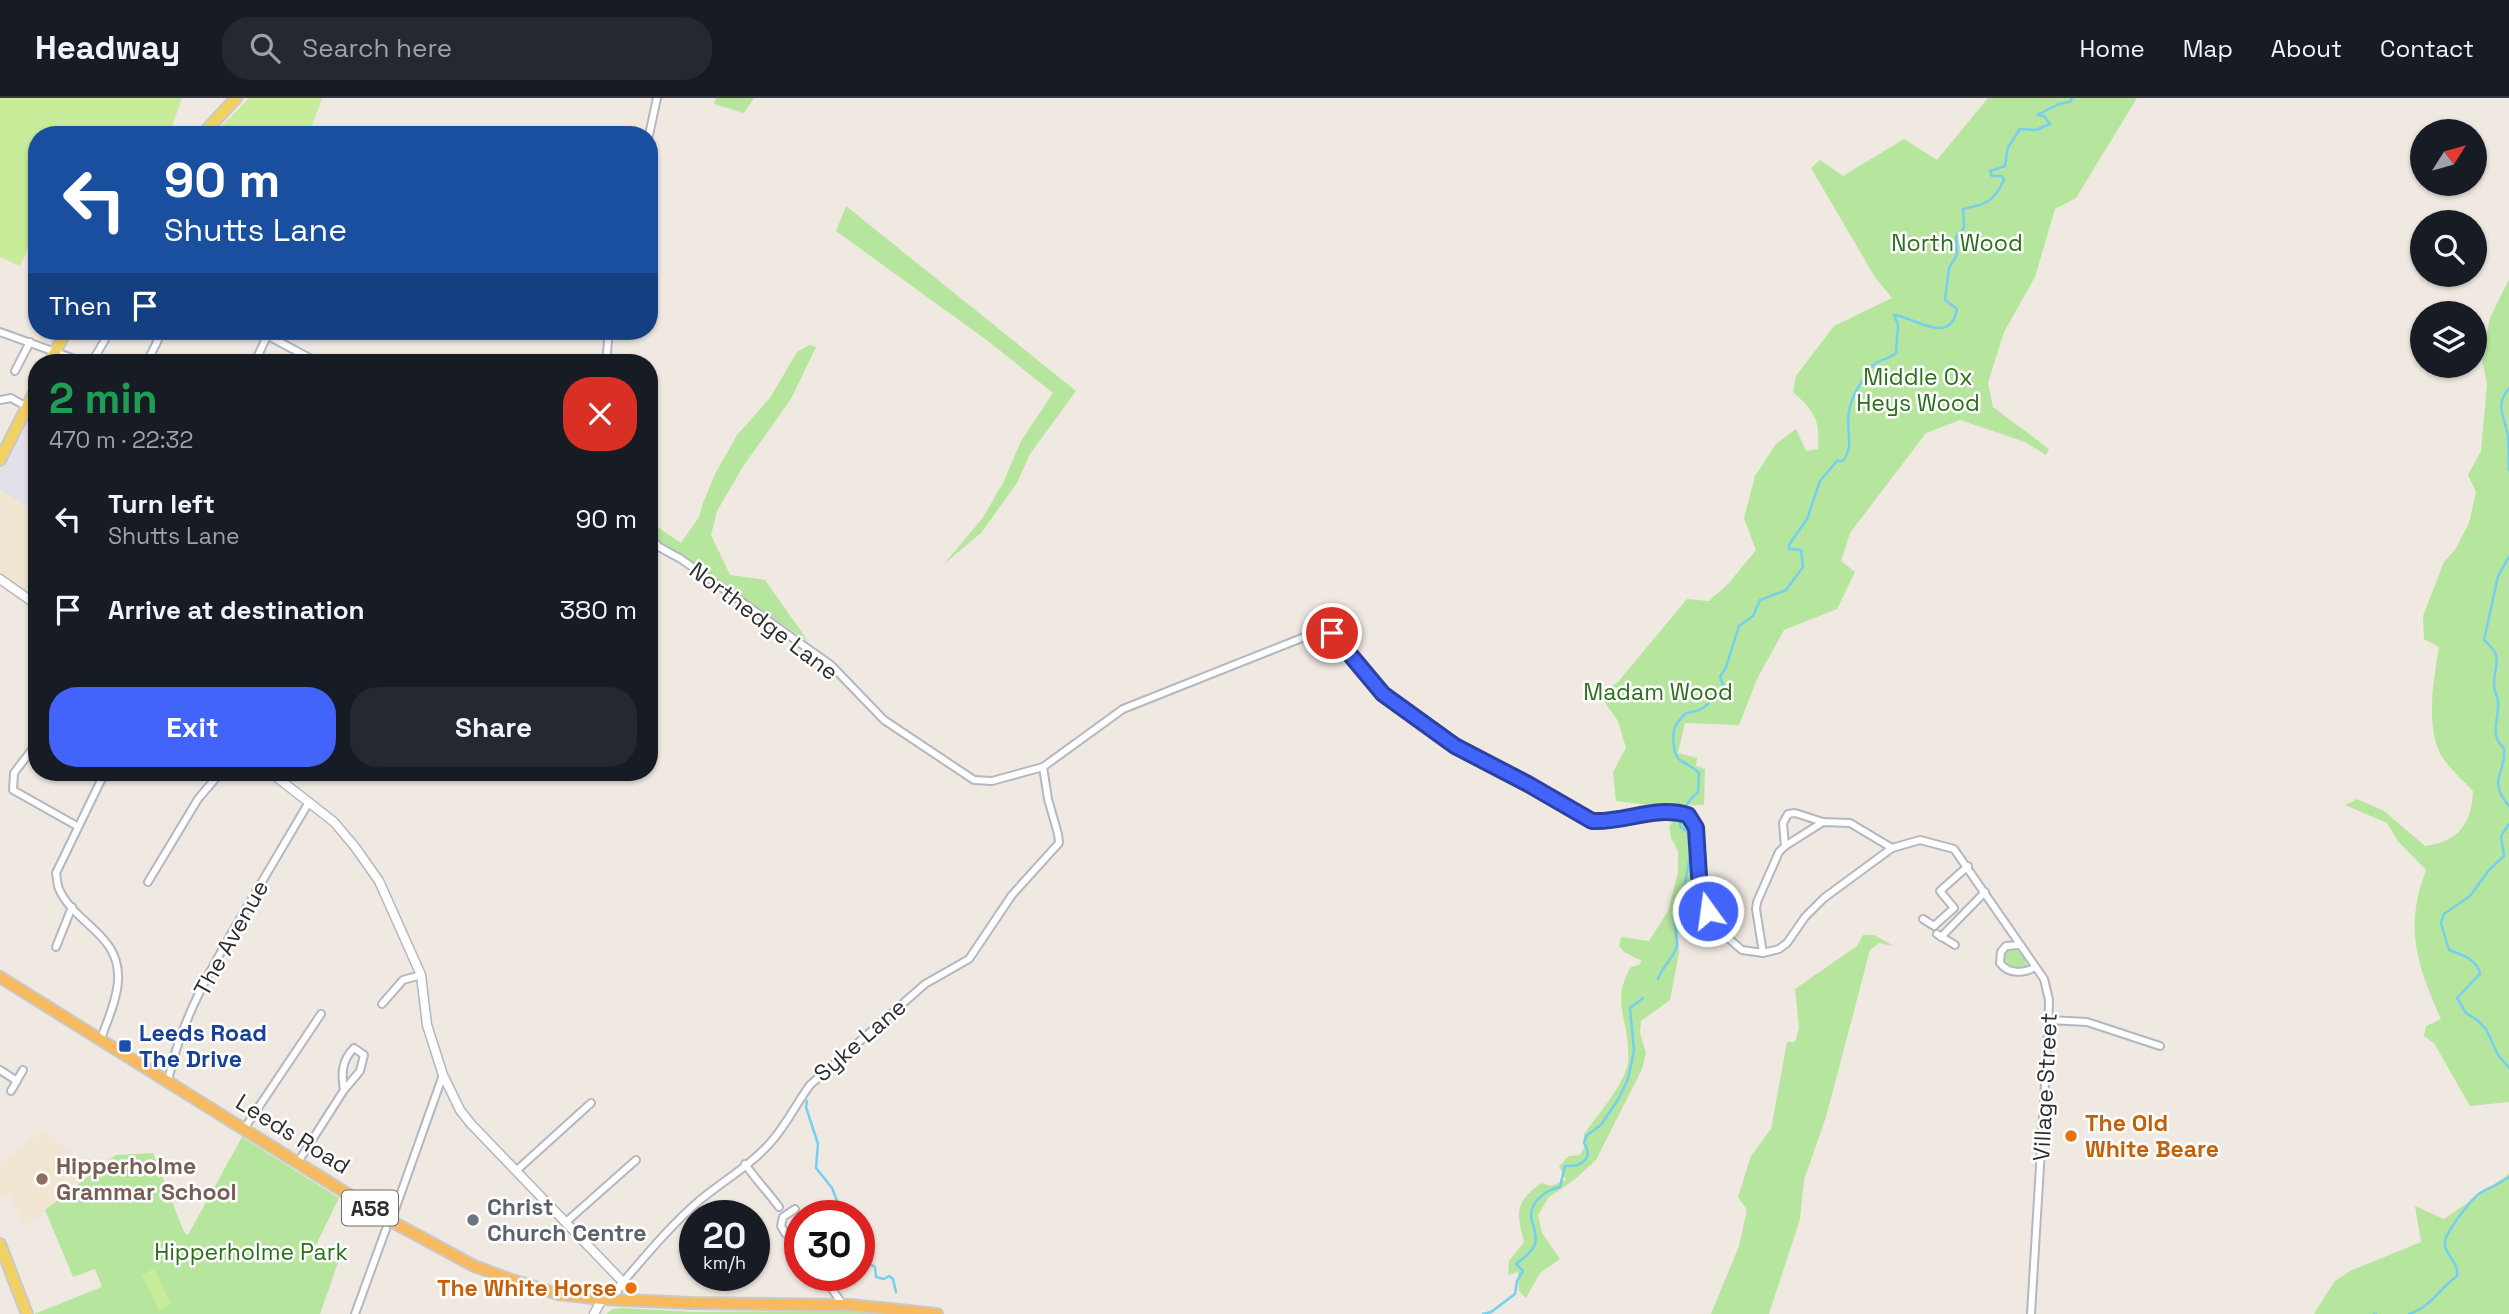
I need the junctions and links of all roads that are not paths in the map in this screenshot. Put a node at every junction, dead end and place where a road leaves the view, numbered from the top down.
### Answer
1 (657, 98) edge
2 (232, 99) edge
3 (210, 126) edge
4 (651, 126) edge
5 (0, 331) edge
6 (60, 340) edge
7 (278, 340) edge
8 (30, 342) junction
9 (55, 351) junction
10 (54, 354) edge
11 (63, 354) edge
12 (303, 354) edge
13 (15, 372) dead end
14 (0, 400) edge
15 (27, 407) joint
16 (3, 447) edge
17 (0, 460) edge
18 (658, 546) edge
19 (0, 579) edge
20 (28, 599) edge
21 (28, 755) edge
22 (1043, 767) junction
23 (100, 781) edge
24 (213, 781) edge
25 (282, 781) edge
26 (309, 802) junction
27 (1824, 822) junction
28 (77, 826) junction
29 (1785, 846) junction
30 (1892, 848) junction
31 (1968, 866) junction
32 (148, 882) dead end
33 (1985, 892) junction
34 (72, 906) junction
35 (1923, 919) dead end
36 (1955, 945) dead end
37 (2019, 945) junction
38 (56, 947) dead end
39 (1763, 953) junction
40 (2035, 967) junction
41 (421, 975) junction
42 (0, 977) edge
43 (382, 1004) dead end
44 (321, 1014) dead end
45 (2049, 1020) junction
46 (101, 1039) junction
47 (2160, 1046) dead end
48 (0, 1070) edge
49 (23, 1070) dead end
50 (443, 1075) junction
51 (17, 1081) junction
52 (168, 1081) junction
53 (344, 1090) junction
54 (11, 1091) dead end
55 (591, 1103) dead end
56 (244, 1129) junction
57 (636, 1160) dead end
58 (298, 1162) junction
59 (746, 1164) junction
60 (517, 1170) junction
61 (779, 1207) dead end
62 (566, 1222) junction
63 (388, 1225) junction
64 (0, 1244) edge
65 (4, 1269) edge
66 (623, 1282) junction
67 (833, 1291) edge
68 (606, 1299) junction
69 (843, 1305) junction
70 (27, 1314) edge
71 (355, 1314) edge
72 (594, 1314) edge
73 (937, 1314) edge
74 (2031, 1314) edge

1 - 4 street
2 - 3 main road
5 - 8 street
6 - 9 main road
7 - 12 street
8 - 9 street
8 - 13 street
9 - 10 main road
9 - 11 street
14 - 15 street
15 - 16 main road
16 - 17 main road
18 - 22 street, Northedge Lane
19 - 20 street
21 - 28 street
22 - 39 street, Northedge Lane
22 - 59 street, Syke Lane
23 - 28 street
24 - 32 street
25 - 26 street
26 - 41 street
26 - 52 street, The Avenue
27 - 29 street
27 - 29 street
27 - 30 street
28 - 34 street
29 - 39 street
30 - 31 street, Village Street
30 - 39 street
31 - 33 street, Village Street
31 - 35 street
33 - 36 street
33 - 37 street, Village Street
34 - 38 street
34 - 46 street
37 - 40 street, Village Street
37 - 40 street
40 - 45 street, Village Street
41 - 43 street
41 - 50 street
42 - 46 highway, Leeds Road / A58
44 - 56 street
45 - 47 street
45 - 74 street, Village Street
46 - 52 highway, Leeds Road / A58
48 - 51 street
49 - 51 street
50 - 60 street
50 - 63 street
51 - 54 street
52 - 56 highway, Leeds Road / A58
53 - 53 street
53 - 58 street
55 - 60 street
56 - 58 highway, Leeds Road / A58
57 - 62 street
58 - 63 highway, Leeds Road / A58
59 - 61 street
59 - 66 street, Syke Lane
60 - 62 street
62 - 66 street
63 - 68 highway, Leeds Road / A58
63 - 71 street
64 - 65 main road
65 - 70 main road
66 - 68 street, Syke Lane
67 - 69 street
68 - 69 highway, Leeds Road / A58
68 - 72 street, Syke Lane
69 - 73 highway, A58

